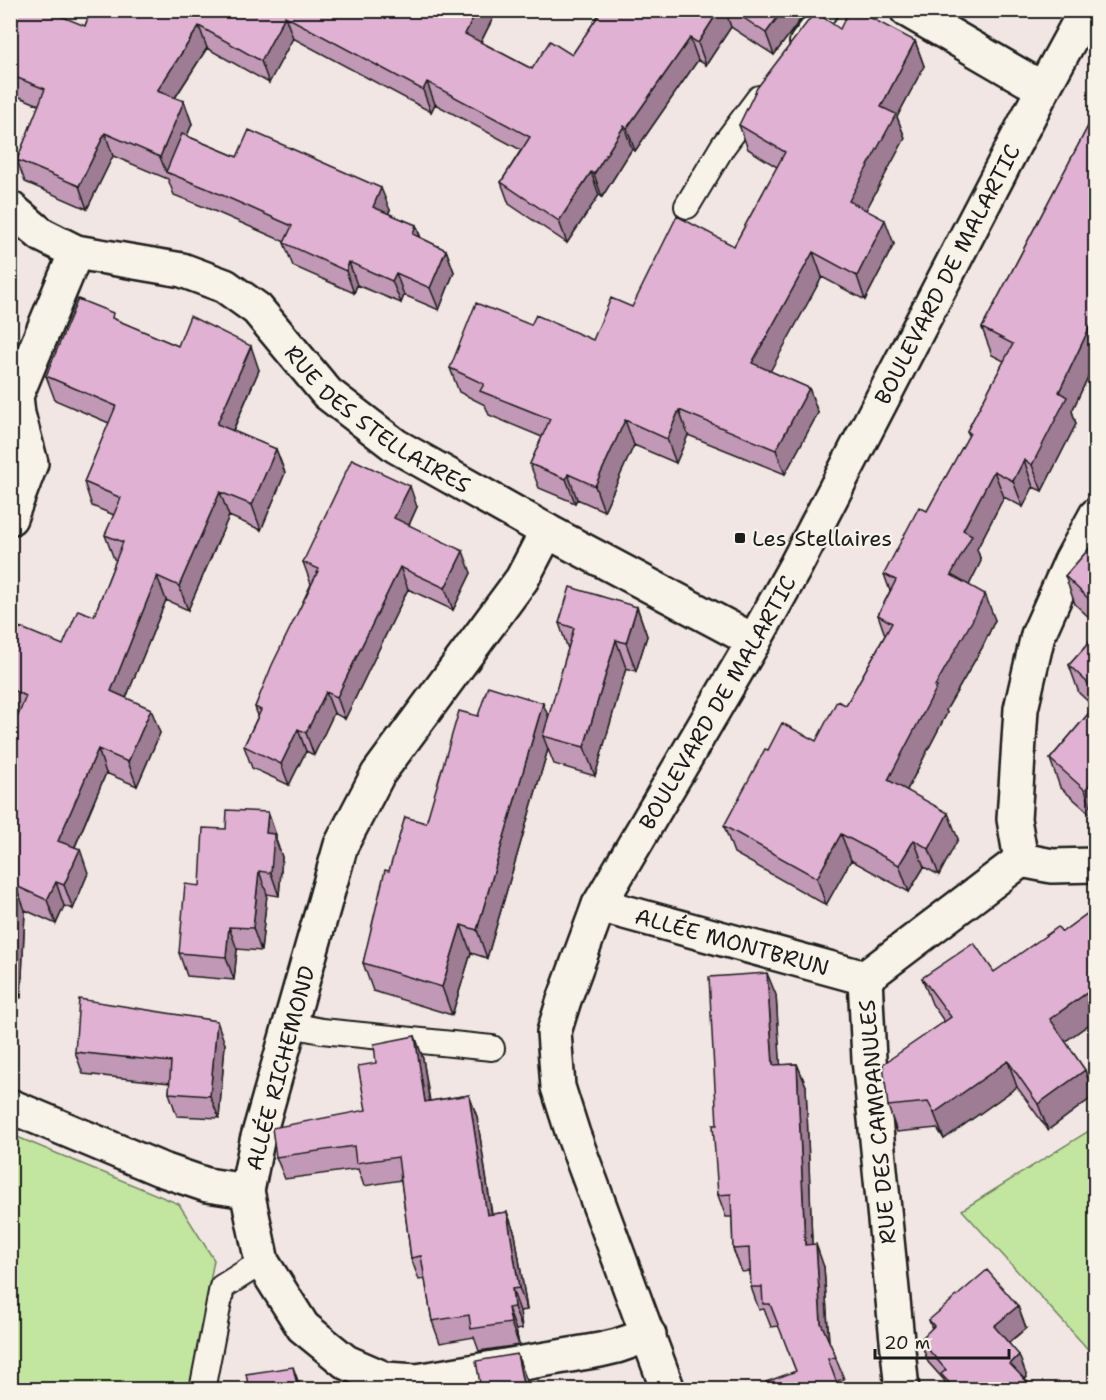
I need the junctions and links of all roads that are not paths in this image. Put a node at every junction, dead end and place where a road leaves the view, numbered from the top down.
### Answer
1 (826, 10) edge
2 (907, 10) edge
3 (1086, 10) edge
4 (1043, 89) junction
5 (687, 206) dead end
6 (10, 208) edge
7 (76, 252) junction
8 (1095, 515) edge
9 (10, 518) edge
10 (547, 531) junction
11 (754, 641) junction
12 (1021, 860) junction
13 (1095, 865) edge
14 (599, 905) junction
15 (865, 978) junction
16 (291, 1025) junction
17 (492, 1048) dead end
18 (10, 1106) edge
19 (247, 1191) junction
20 (262, 1262) junction
21 (649, 1335) junction
22 (202, 1389) edge
23 (668, 1389) edge
24 (902, 1389) edge

1 - 5 lane
2 - 4 street
3 - 4 street, BOULEVARD DE MALARTIC
4 - 11 street, BOULEVARD DE MALARTIC
6 - 7 street, RUE DES STELLAIRES
7 - 9 street
7 - 10 street, RUE DES STELLAIRES
8 - 12 street
10 - 11 street, RUE DES STELLAIRES
10 - 16 street, ALLÉE RICHEMOND
11 - 14 street, BOULEVARD DE MALARTIC
12 - 13 street
12 - 15 street, RUE DES CAMPANULES
14 - 15 street, ALLÉE MONTBRUN
14 - 21 street, BOULEVARD DE MALARTIC
15 - 24 street, RUE DES CAMPANULES
16 - 17 lane
16 - 19 street, ALLÉE RICHEMOND
18 - 19 street
19 - 20 street, ALLÉE RICHEMOND
20 - 21 street, ALLÉE RICHEMOND
20 - 22 lane
21 - 23 street, BOULEVARD DE MALARTIC

